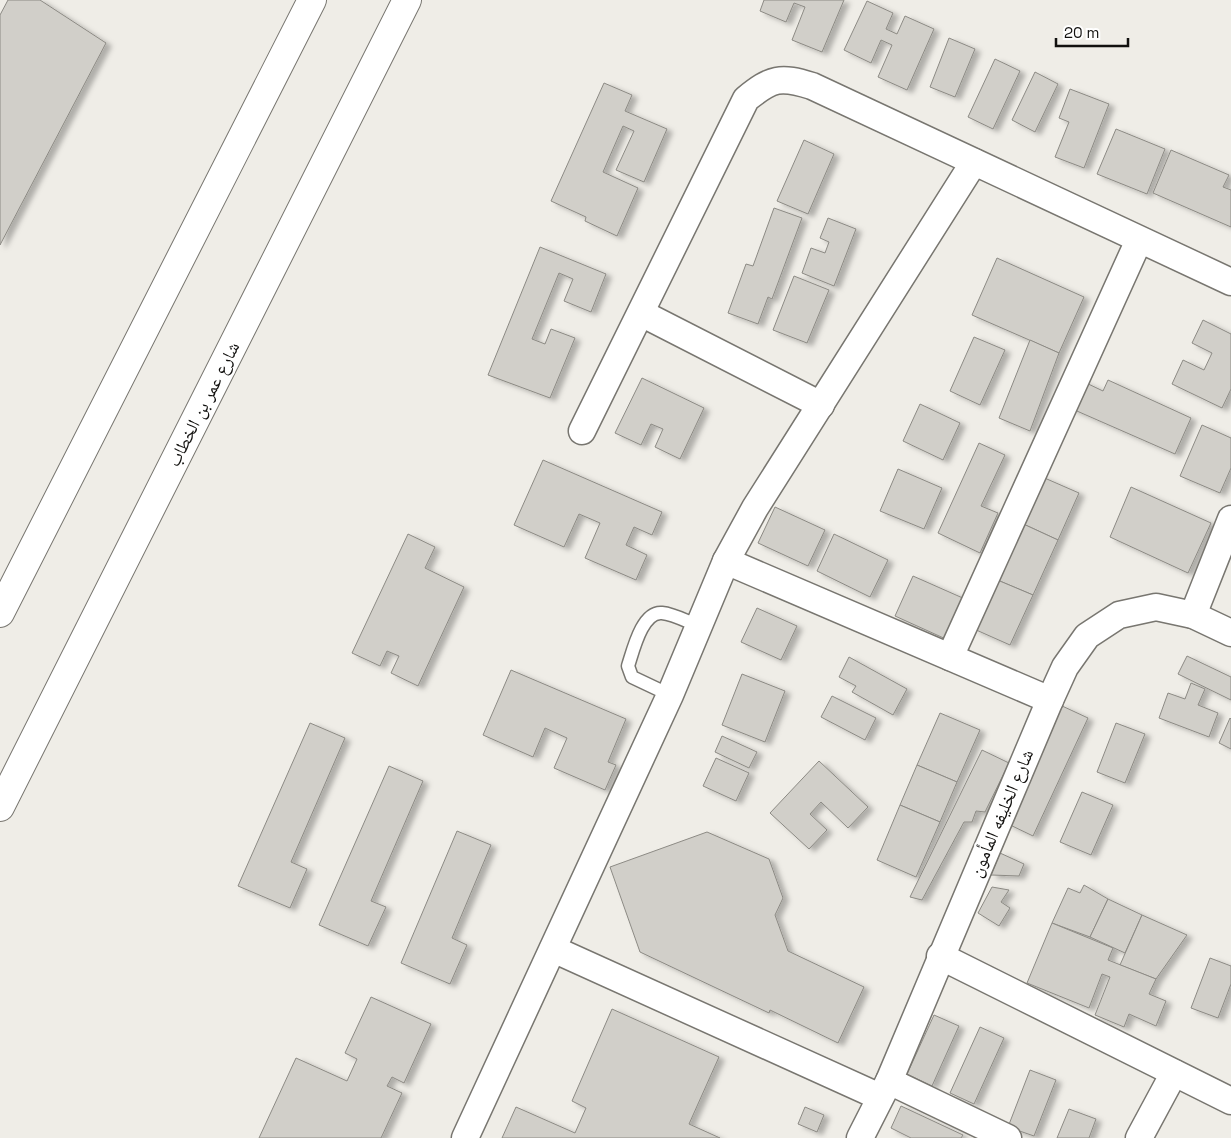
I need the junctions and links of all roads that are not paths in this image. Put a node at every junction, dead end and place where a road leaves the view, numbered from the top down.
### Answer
1 (312, 0) edge
2 (407, 0) edge
3 (974, 162) junction
4 (1139, 240) junction
5 (1231, 282) edge
6 (641, 313) junction
7 (821, 405) junction
8 (582, 430) dead end
9 (1231, 519) edge
10 (726, 561) junction
11 (0, 613) edge
12 (1193, 615) junction
13 (699, 626) junction
14 (1231, 633) edge
15 (950, 657) junction
16 (670, 695) junction
17 (1050, 700) junction
18 (0, 807) edge
19 (553, 949) junction
20 (940, 956) junction
21 (1174, 1073) junction
22 (884, 1089) junction
23 (1231, 1101) edge
24 (465, 1138) edge
25 (860, 1138) edge
26 (1008, 1138) edge
27 (1138, 1138) edge

1 - 11 street
2 - 18 street, شارع عمر بن الخطاب
3 - 4 street
3 - 6 street
3 - 7 street
4 - 5 street
4 - 15 street
6 - 7 street
6 - 8 street
7 - 10 street
9 - 12 street
10 - 13 street
10 - 15 street
12 - 14 street, شارع الخليفه المأمون
12 - 17 street, شارع الخليفه المأمون
13 - 16 street
13 - 16 lane
15 - 17 street
16 - 19 street
17 - 20 street, شارع الخليفه المأمون
19 - 22 street
19 - 24 street
20 - 21 street
20 - 22 street, شارع الخليفه المأمون
21 - 23 street
21 - 27 street
22 - 25 street, شارع الخليفه المأمون
22 - 26 street

